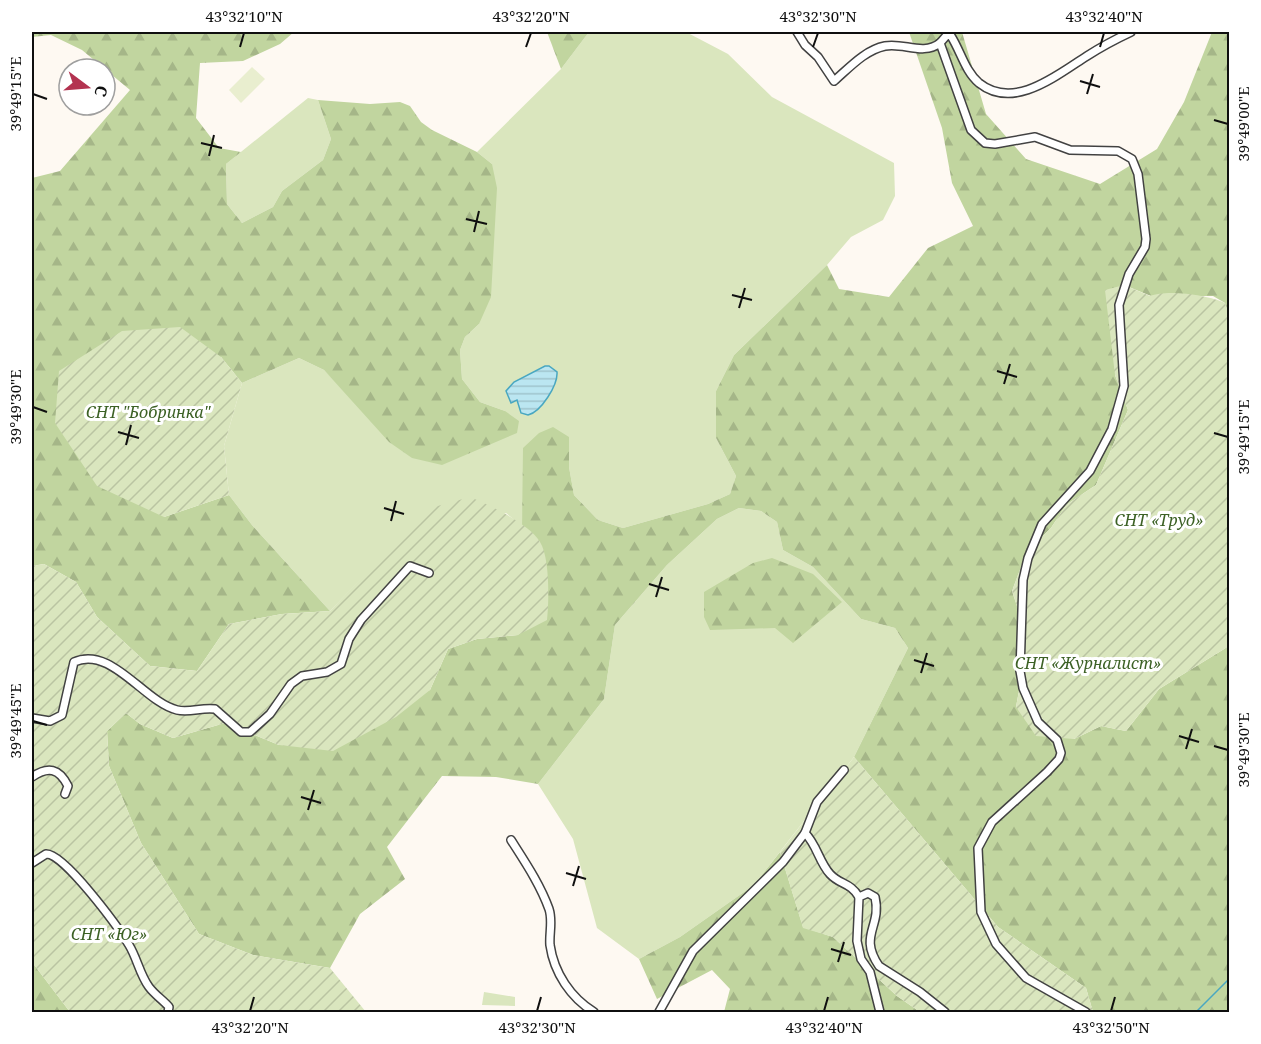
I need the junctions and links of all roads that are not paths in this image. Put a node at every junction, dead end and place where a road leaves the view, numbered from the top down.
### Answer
1 (797, 32) edge
2 (1131, 32) edge
3 (940, 43) junction
4 (429, 573) dead end
5 (32, 718) edge
6 (844, 770) dead end
7 (32, 777) edge
8 (65, 795) dead end
9 (805, 833) junction
10 (511, 840) dead end
11 (32, 863) edge
12 (859, 897) junction
13 (168, 1012) edge
14 (594, 1012) edge
15 (659, 1012) edge
16 (880, 1012) edge
17 (945, 1012) edge
18 (1086, 1012) edge

1 - 3 street
2 - 3 street
3 - 18 street
4 - 5 street
6 - 9 street
7 - 8 street
9 - 12 street
9 - 15 street
10 - 14 street
11 - 13 street
12 - 16 street
12 - 17 street

